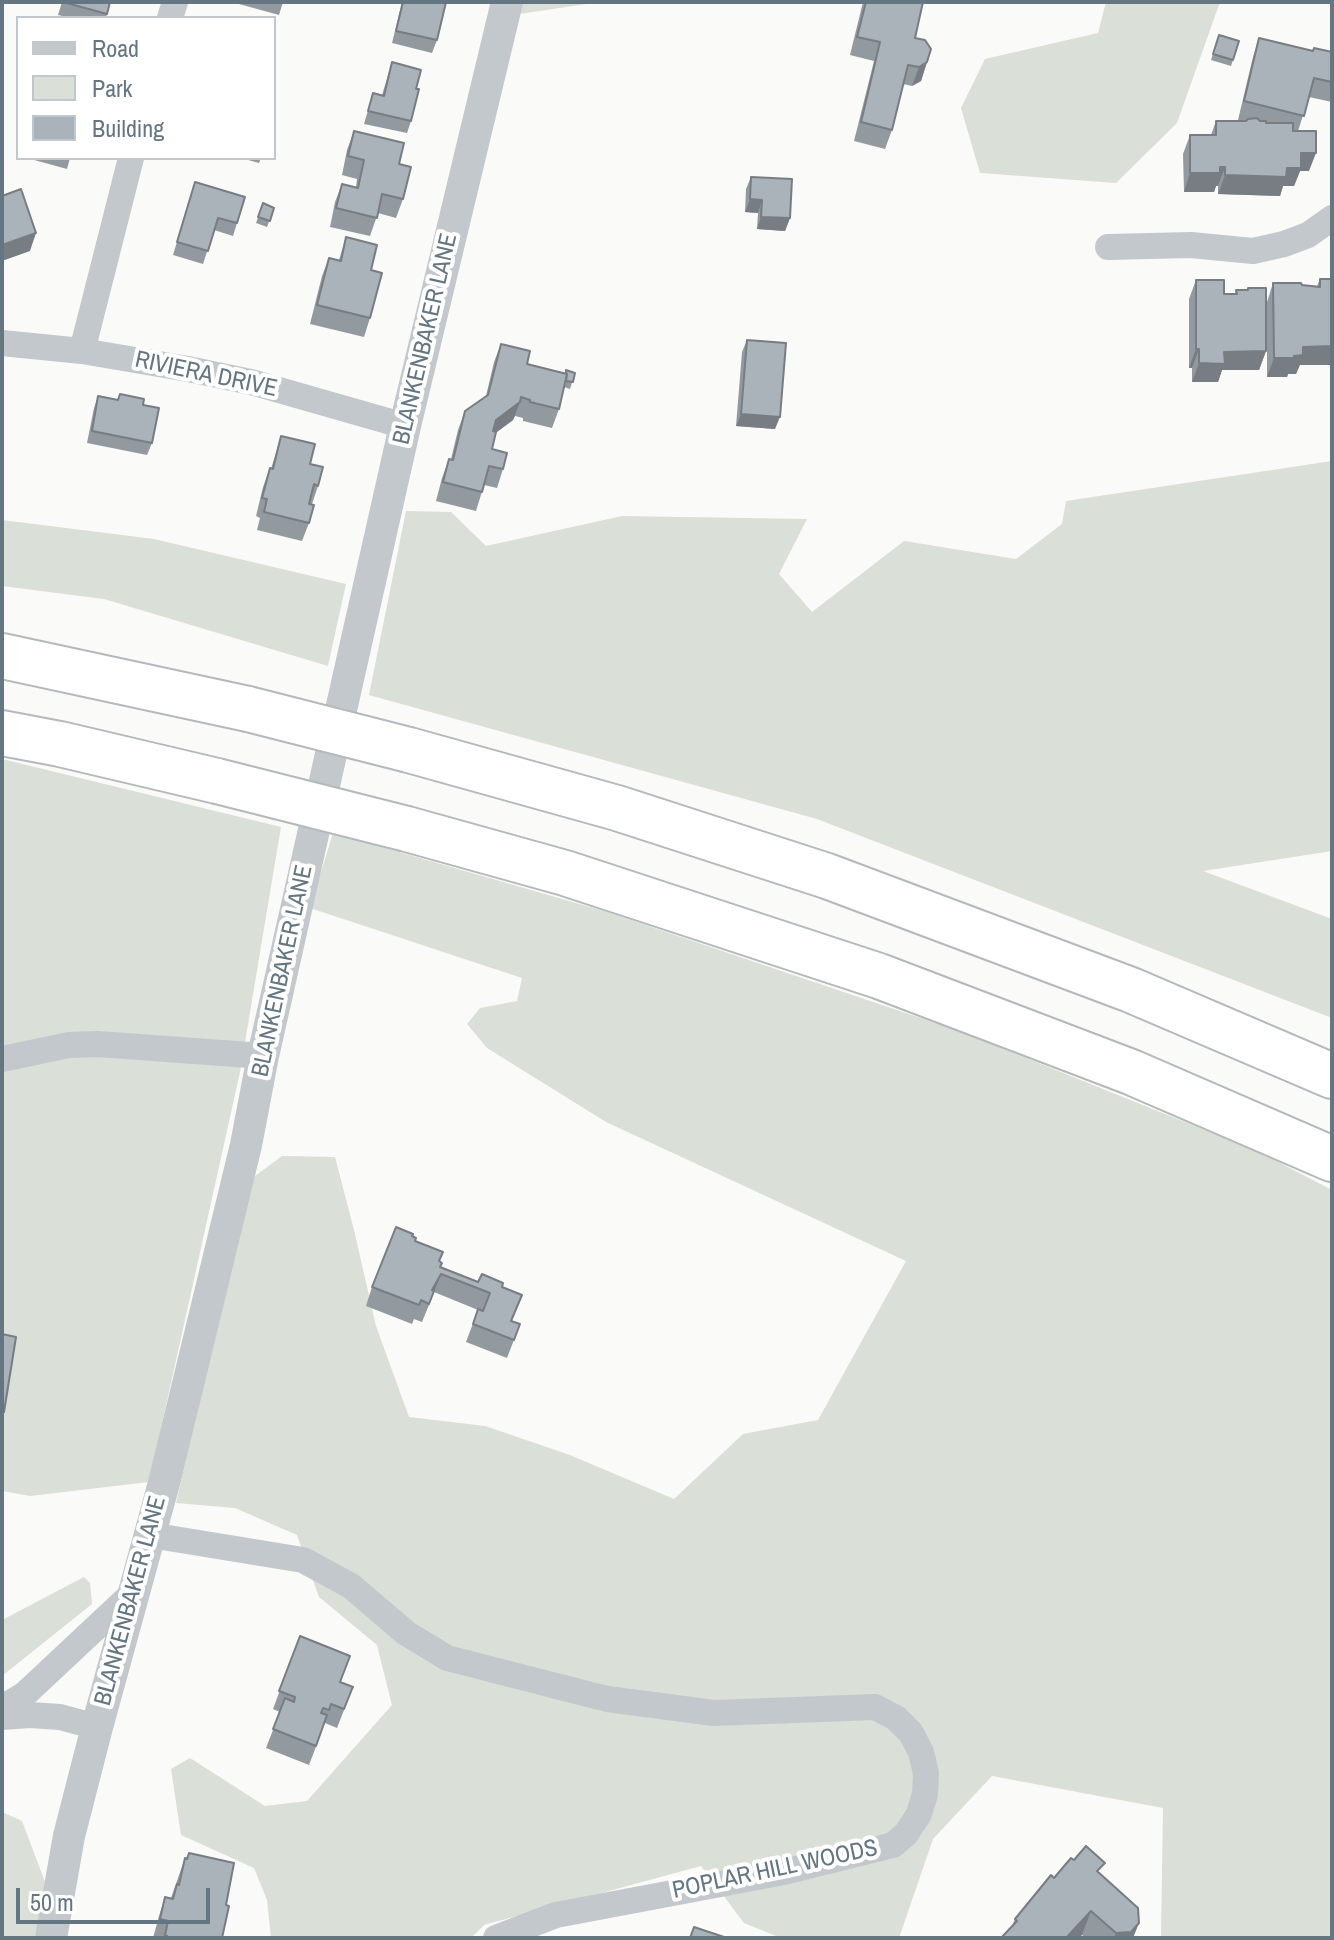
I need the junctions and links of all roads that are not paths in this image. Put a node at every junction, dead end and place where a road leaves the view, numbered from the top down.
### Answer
1 (507, 2) edge
2 (130, 160) edge
3 (1332, 218) edge
4 (1108, 247) dead end
5 (2, 343) edge
6 (82, 351) junction
7 (405, 426) junction
8 (2, 656) edge
9 (2, 733) edge
10 (263, 1056) junction
11 (2, 1059) edge
12 (1332, 1076) edge
13 (1332, 1159) edge
14 (150, 1535) junction
15 (134, 1592) junction
16 (2, 1708) edge
17 (2, 1717) edge
18 (97, 1727) junction
19 (51, 1938) edge
20 (496, 1938) edge

1 - 7 street, BLANKENBAKER LANE
2 - 6 street
3 - 4 street
5 - 6 street, RIVIERA DRIVE
6 - 7 street, RIVIERA DRIVE
7 - 10 street, BLANKENBAKER LANE
8 - 12 highway, bridge
9 - 13 highway, bridge
10 - 11 street
10 - 14 street, BLANKENBAKER LANE
14 - 15 street, BLANKENBAKER LANE
14 - 20 street, POPLAR HILL WOODS
15 - 16 street
15 - 18 street, BLANKENBAKER LANE
17 - 18 street
18 - 19 street, BLANKENBAKER LANE

